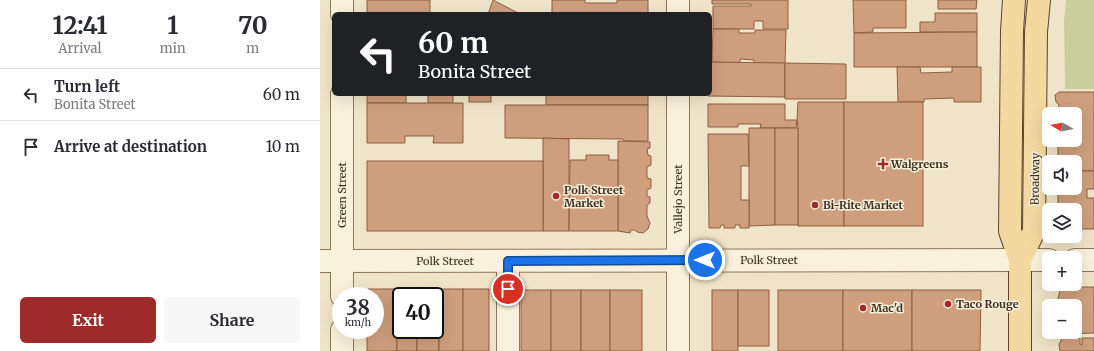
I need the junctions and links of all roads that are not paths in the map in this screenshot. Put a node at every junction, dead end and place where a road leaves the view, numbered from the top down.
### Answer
1 (342, 0) edge
2 (678, 0) edge
3 (1014, 0) edge
4 (1039, 0) edge
5 (342, 12) edge
6 (678, 12) edge
7 (342, 96) edge
8 (678, 96) edge
9 (678, 260) junction
10 (1020, 260) junction
11 (1042, 260) edge
12 (1082, 260) edge
13 (1094, 260) edge
14 (320, 261) edge
15 (342, 261) junction
16 (508, 261) junction
17 (342, 287) edge
18 (342, 339) edge
19 (342, 351) edge
20 (508, 351) edge
21 (678, 351) edge
22 (1020, 351) edge

1 - 5 street
2 - 6 street
3 - 10 main road, Broadway
4 - 10 main road, Broadway
7 - 15 street, Green Street
8 - 9 street, Vallejo Street
9 - 10 street, Polk Street
9 - 16 street, Polk Street
9 - 21 street, Vallejo Street
10 - 11 street, Polk Street
10 - 22 main road, Broadway
12 - 13 street
14 - 15 street, Polk Street
15 - 16 street, Polk Street
15 - 17 street, Green Street
16 - 20 street
18 - 19 street

